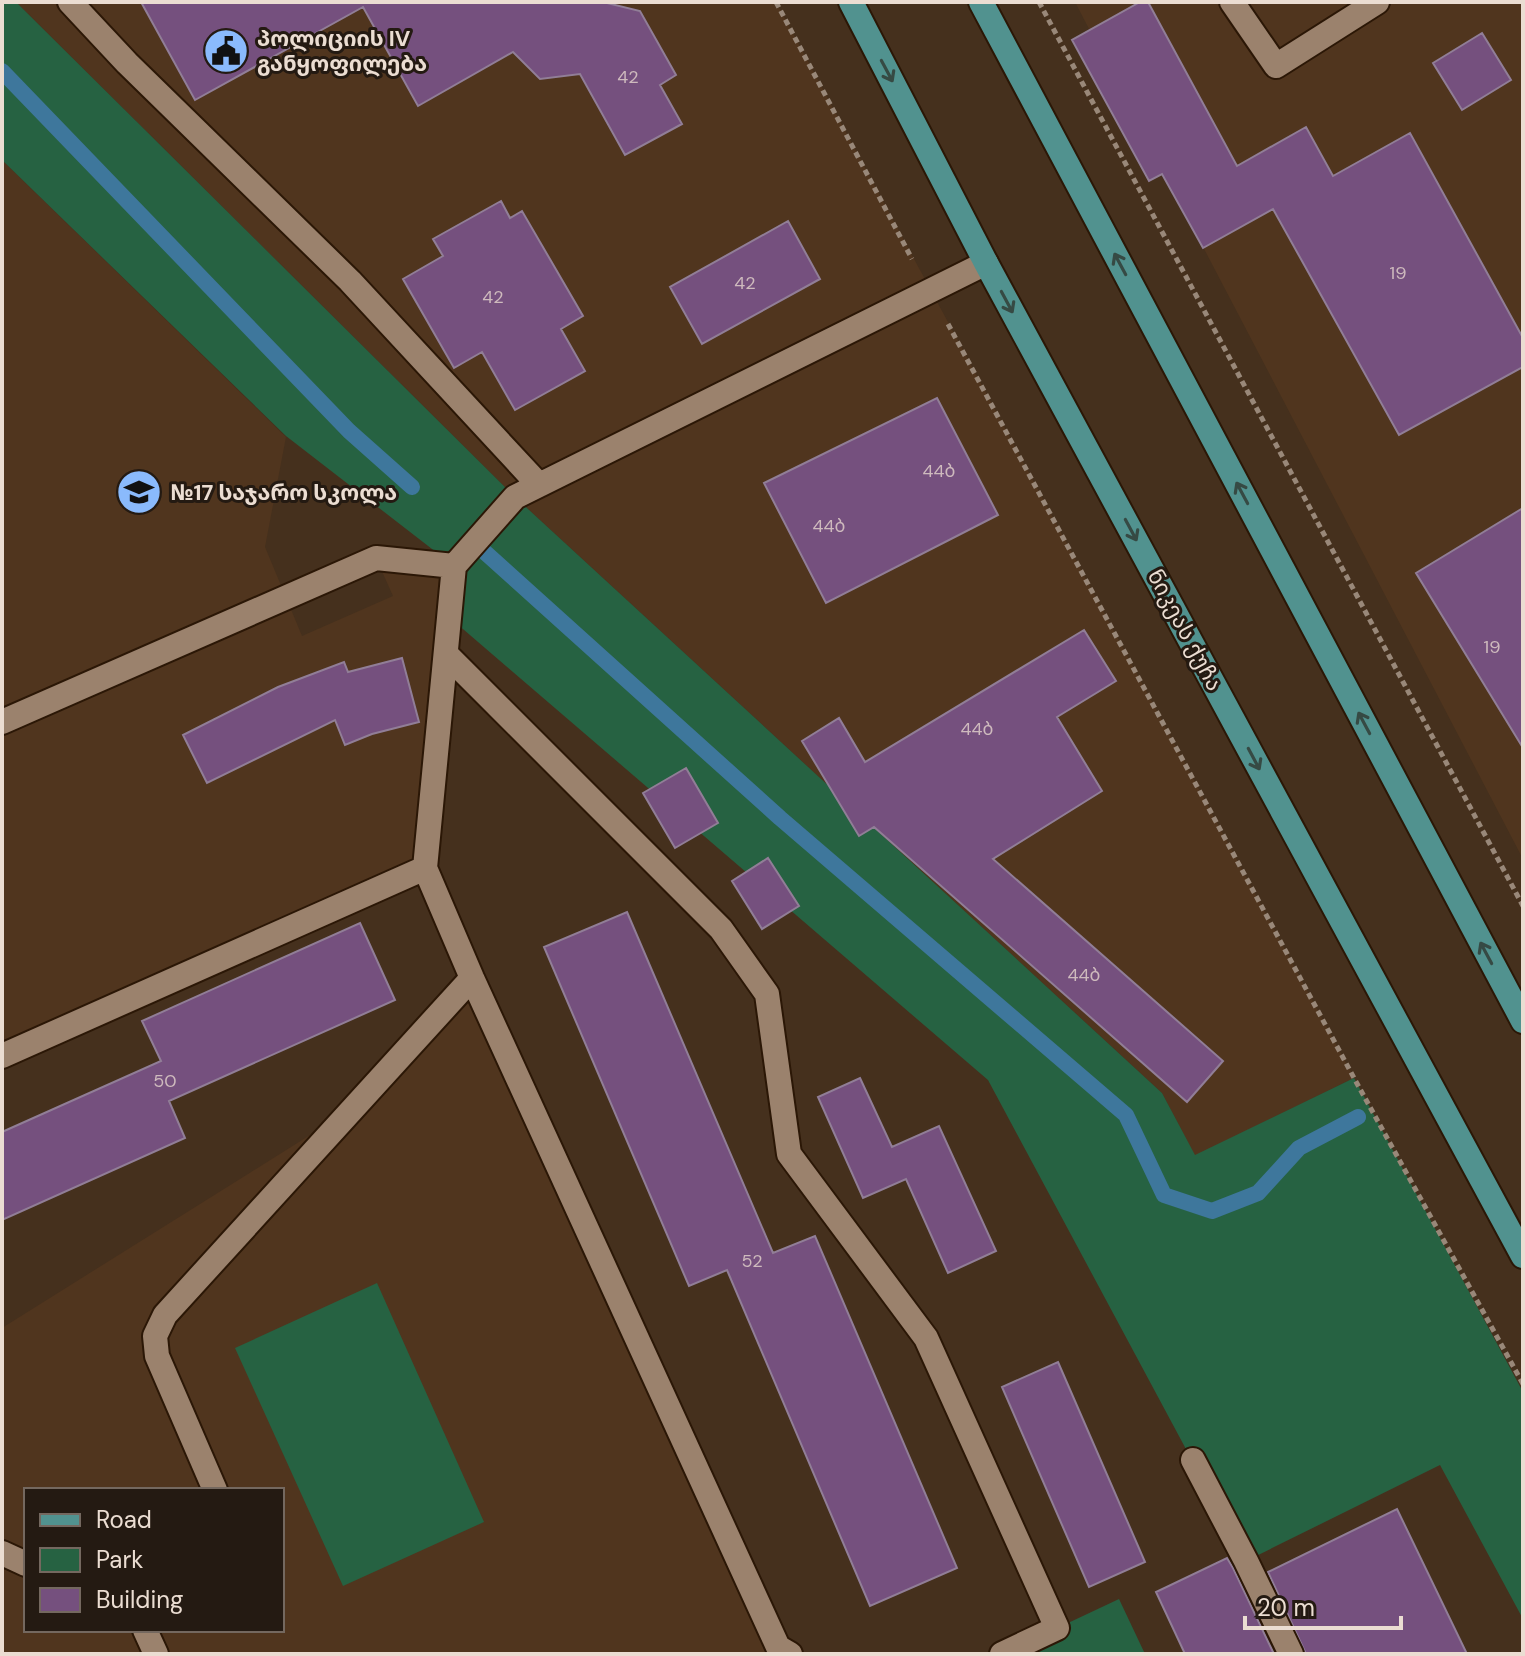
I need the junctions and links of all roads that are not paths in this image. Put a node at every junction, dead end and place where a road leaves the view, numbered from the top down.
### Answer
1 (70, 2) edge
2 (851, 2) edge
3 (981, 2) edge
4 (1232, 2) edge
5 (1377, 2) edge
6 (986, 263) junction
7 (539, 485) junction
8 (454, 566) junction
9 (446, 654) junction
10 (2, 722) edge
11 (425, 868) junction
12 (472, 978) junction
13 (1523, 1021) edge
14 (2, 1056) edge
15 (1523, 1256) edge
16 (1193, 1460) dead end
17 (214, 1488) edge
18 (2, 1553) edge
19 (24, 1563) edge
20 (146, 1632) edge
21 (777, 1652) edge
22 (156, 1654) edge
23 (1002, 1654) edge
24 (1291, 1654) edge

1 - 7 lane
2 -> 6 main road, ნიკეას ქუჩა
13 -> 3 main road
4 - 5 lane
6 - 7 lane
6 -> 15 main road, ნიკეას ქუჩა
7 - 8 lane
8 - 9 lane
8 - 10 lane
9 - 11 lane
9 - 23 lane
11 - 12 lane
11 - 14 lane
12 - 17 lane
12 - 21 lane
16 - 24 lane
18 - 19 lane
20 - 22 lane

